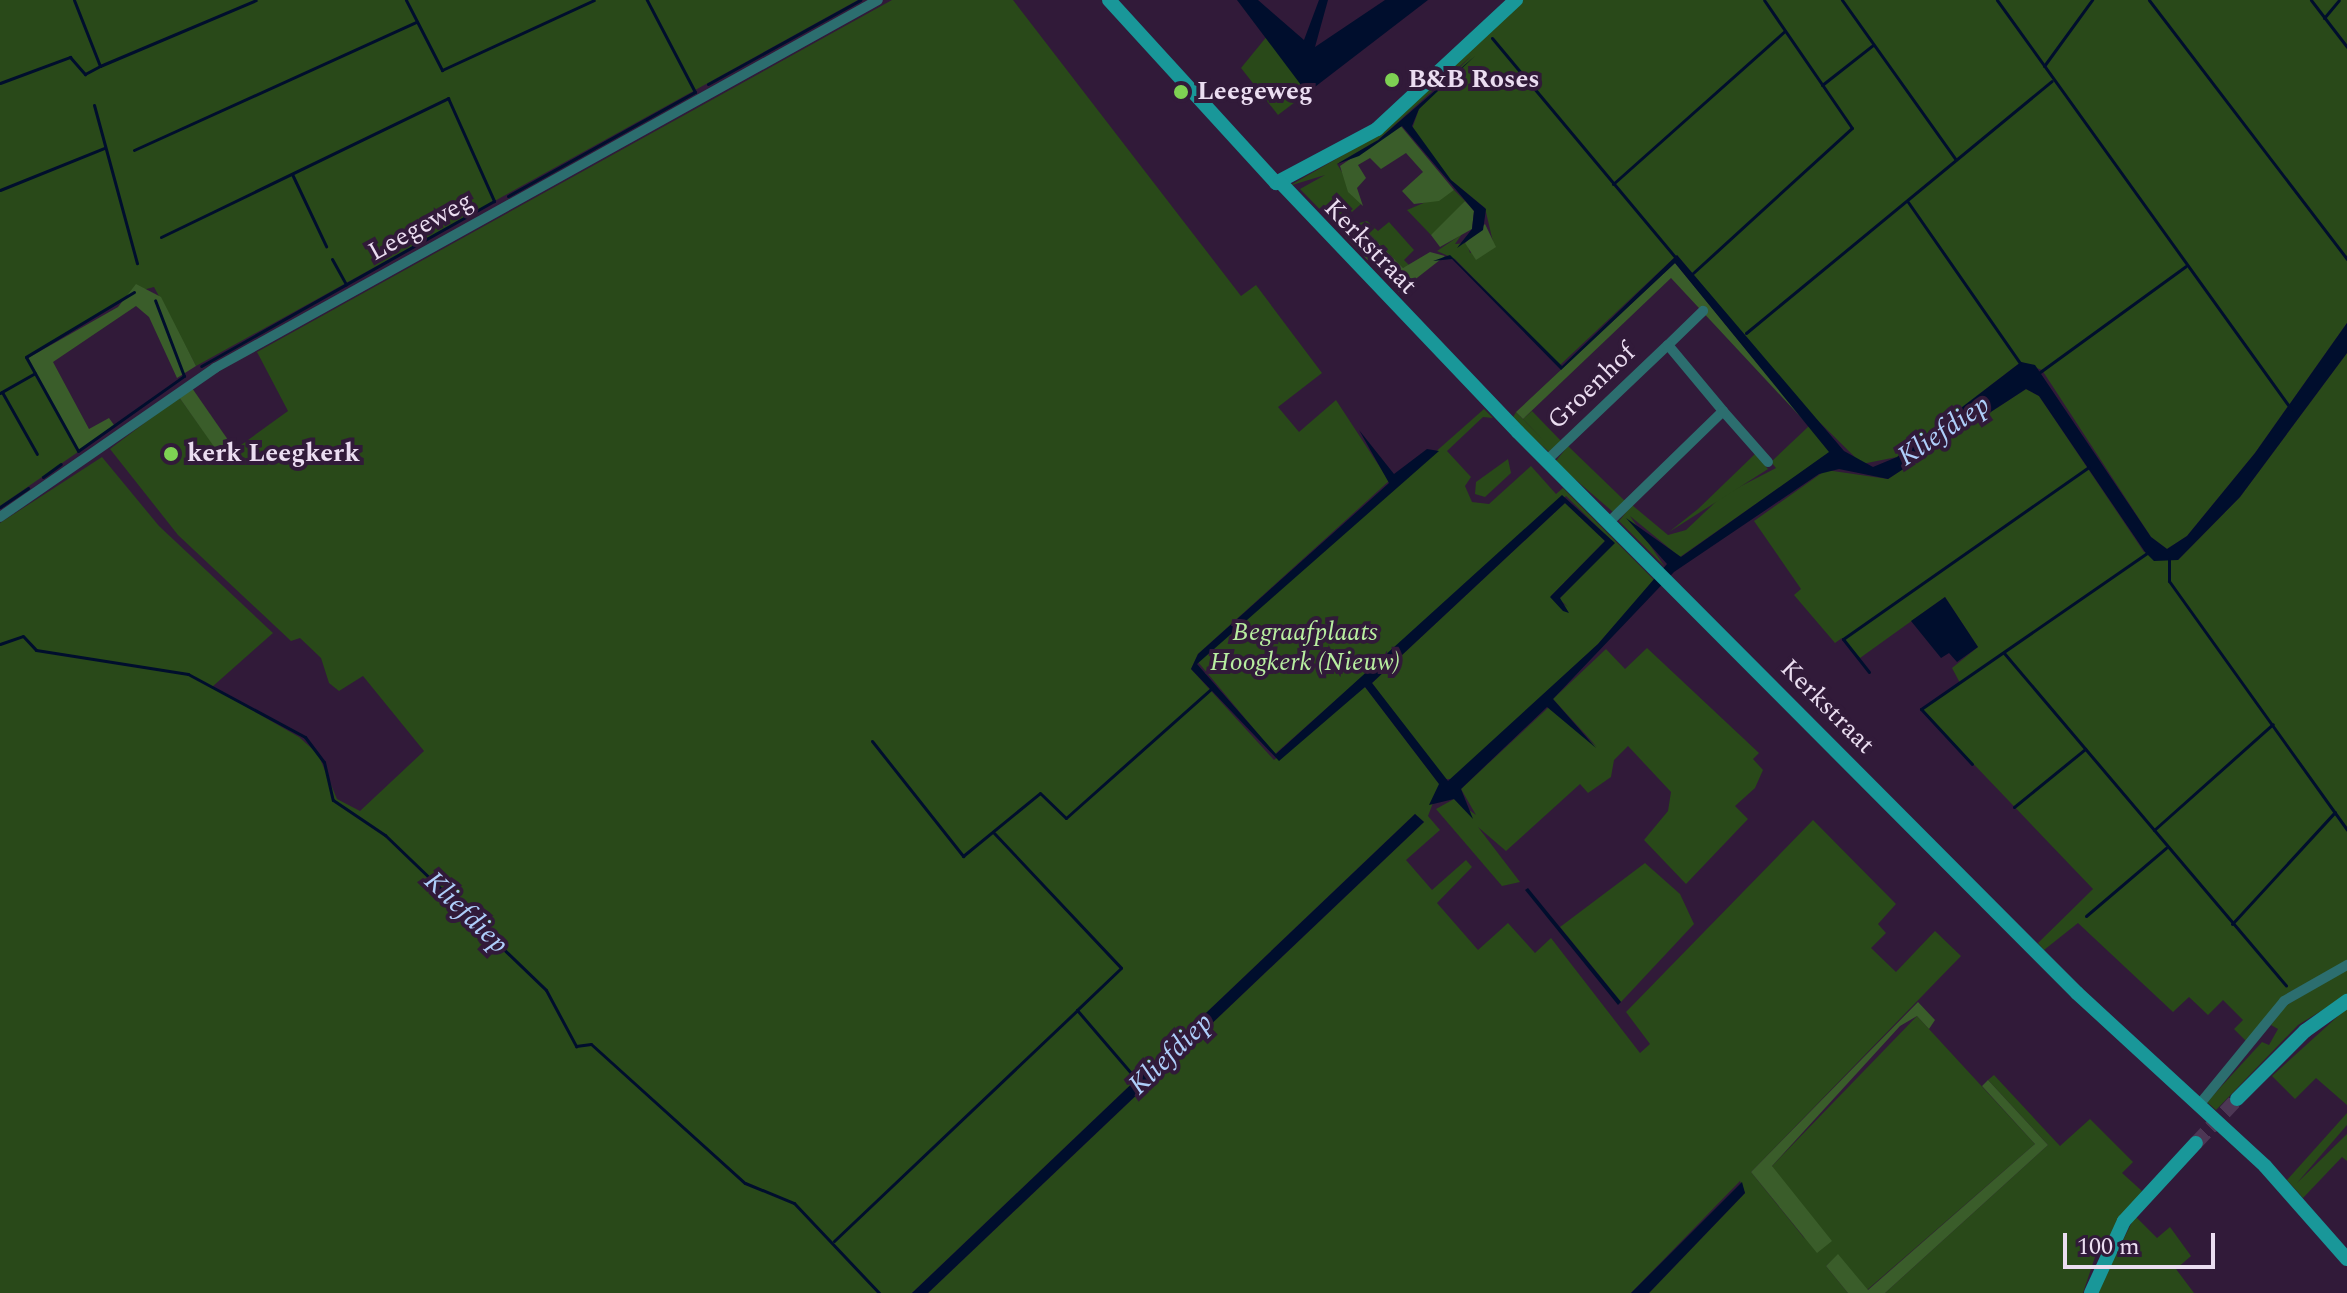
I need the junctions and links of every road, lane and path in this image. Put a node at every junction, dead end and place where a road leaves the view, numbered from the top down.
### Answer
1 (878, 0) edge
2 (1109, 0) edge
3 (1516, 0) edge
4 (1280, 182) junction
5 (1703, 311) dead end
6 (1668, 345) junction
7 (1723, 411) junction
8 (1546, 461) junction
9 (1768, 462) dead end
10 (0, 517) edge
11 (1609, 522) junction
12 (2347, 965) edge
13 (2347, 1001) edge
14 (2237, 1099) tunnel mouth
15 (2199, 1105) junction
16 (2196, 1143) tunnel mouth
17 (2347, 1259) edge
18 (2091, 1293) edge

1 - 10 street, Leegeweg
2 - 4 street
3 - 4 street
4 - 8 street, Kerkstraat
5 - 6 street, Groenhof
6 - 7 street, Groenhof
6 - 8 street, Groenhof
7 - 9 street, Groenhof
7 - 11 street
8 - 11 street, Kerkstraat
11 - 15 street, Kerkstraat
12 - 15 street
13 - 14 street
15 - 17 street, Kerkstraat
16 - 18 street

